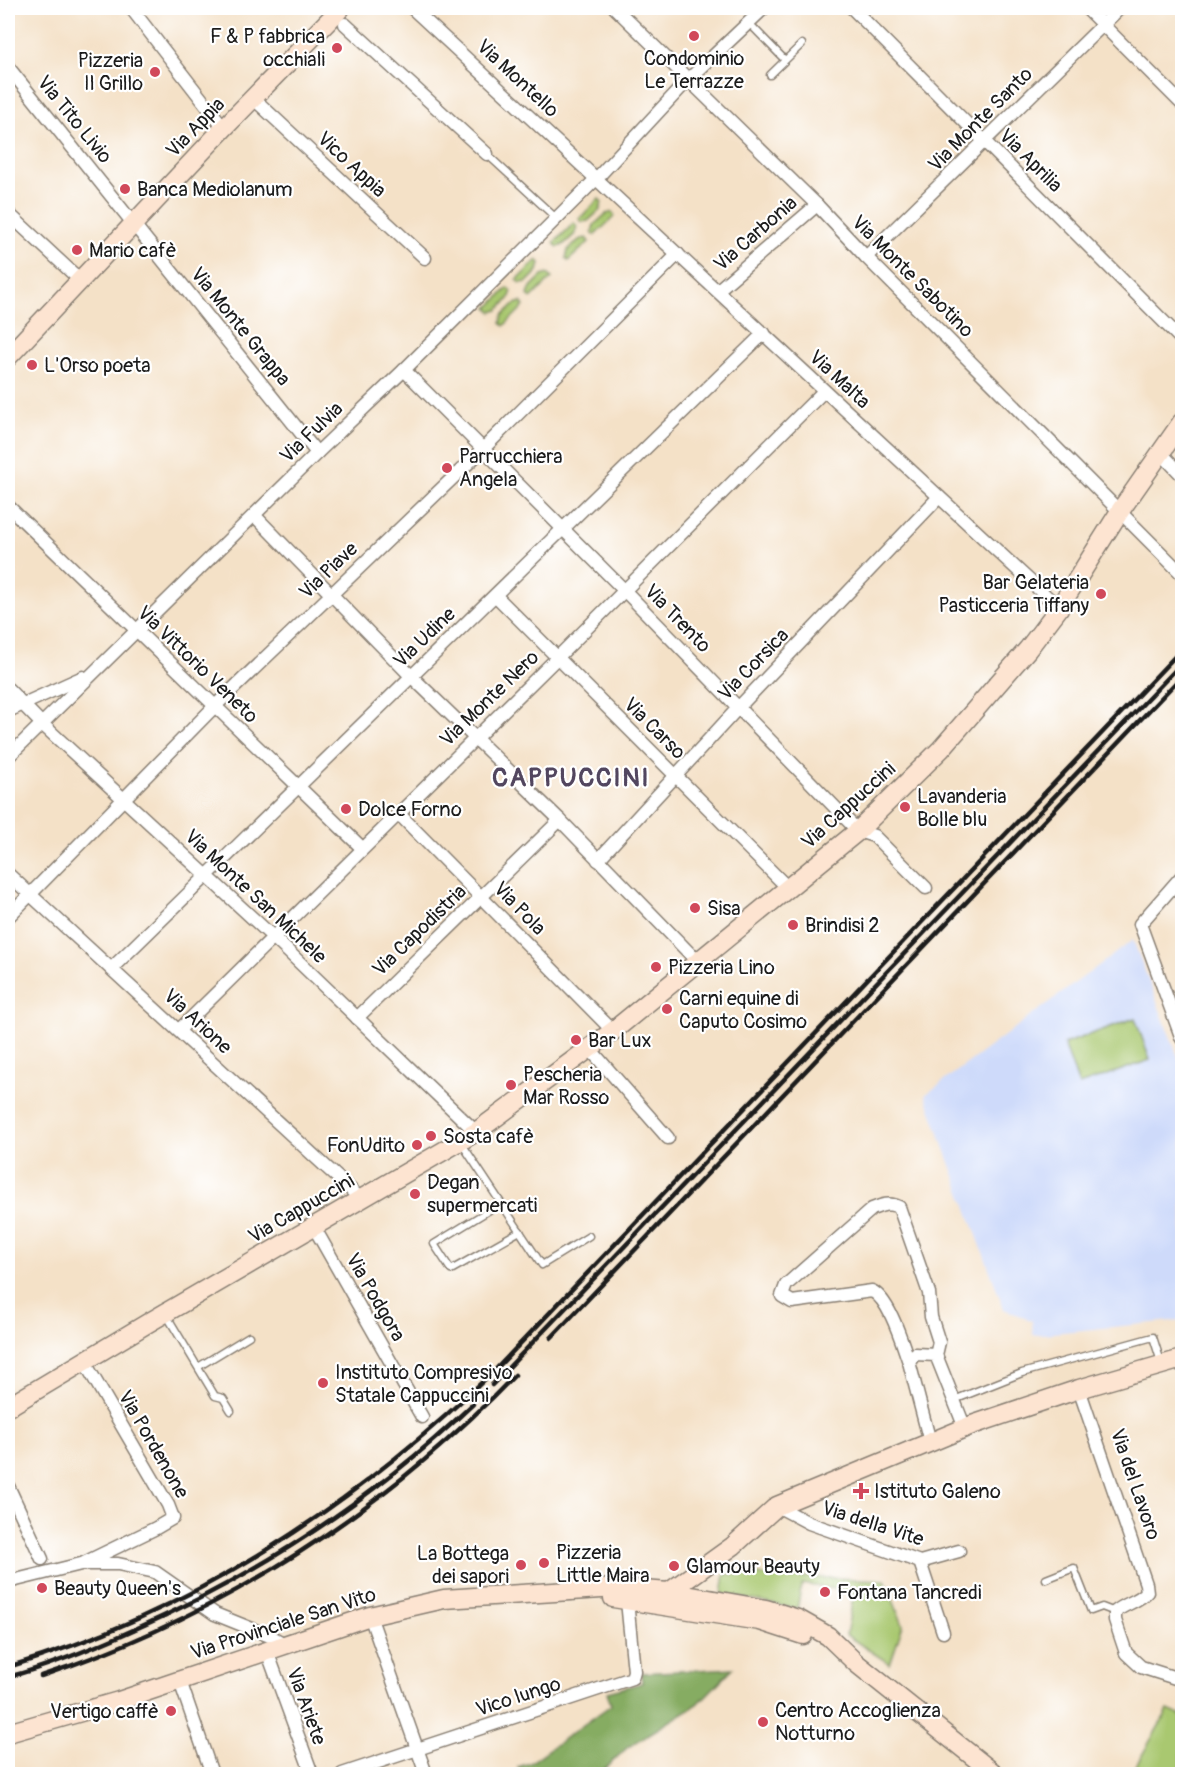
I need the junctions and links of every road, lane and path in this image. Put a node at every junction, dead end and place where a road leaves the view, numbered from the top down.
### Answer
1 (131, 8) edge
2 (412, 8) edge
3 (615, 8) edge
4 (764, 8) edge
5 (852, 8) edge
6 (1086, 8) edge
7 (1120, 8) edge
8 (343, 16) edge
9 (748, 22) junction
10 (1103, 25) junction
11 (802, 44) dead end
12 (785, 60) junction
13 (8, 67) edge
14 (770, 75) dead end
15 (687, 81) junction
16 (253, 98) junction
17 (1182, 104) edge
18 (224, 128) junction
19 (985, 141) junction
20 (489, 156) joint
21 (597, 177) junction
22 (817, 205) junction
23 (8, 213) edge
24 (556, 218) junction
25 (134, 223) junction
26 (678, 254) junction
27 (866, 257) junction
28 (425, 258) dead end
29 (80, 280) junction
30 (718, 290) junction
31 (764, 333) junction
32 (1182, 340) edge
33 (8, 357) edge
34 (404, 370) junction
35 (824, 391) junction
36 (1182, 422) edge
37 (483, 449) junction
38 (317, 453) junction
39 (1161, 454) junction
40 (1182, 475) edge
41 (939, 497) junction
42 (9, 510) edge
43 (1120, 511) junction
44 (254, 515) junction
45 (562, 528) junction
46 (1182, 574) edge
47 (624, 591) junction
48 (331, 594) junction
49 (496, 596) junction
50 (1059, 608) junction
51 (136, 631) junction
52 (557, 658) junction
53 (91, 673) junction
54 (411, 676) junction
55 (8, 689) edge
56 (22, 704) junction
57 (214, 707) junction
58 (738, 708) junction
59 (8, 711) edge
60 (41, 723) junction
61 (474, 739) junction
62 (8, 757) edge
63 (675, 776) junction
64 (299, 787) junction
65 (123, 799) junction
66 (398, 813) junction
67 (560, 820) junction
68 (858, 831) junction
69 (362, 848) junction
70 (598, 860) junction
71 (8, 874) edge
72 (206, 876) junction
73 (1182, 876) edge
74 (788, 888) junction
75 (926, 888) dead end
76 (30, 895) junction
77 (482, 896) junction
78 (8, 917) edge
79 (273, 937) junction
80 (698, 962) junction
81 (112, 968) junction
82 (357, 1018) junction
83 (179, 1030) junction
84 (613, 1031) junction
85 (1182, 1039) edge
86 (590, 1048) junction
87 (468, 1137) junction
88 (668, 1138) dead end
89 (361, 1199) junction
90 (501, 1203) junction
91 (314, 1227) junction
92 (520, 1231) junction
93 (589, 1236) dead end
94 (165, 1313) junction
95 (249, 1336) dead end
96 (936, 1355) junction
97 (1182, 1359) edge
98 (84, 1361) junction
99 (909, 1362) junction
100 (1162, 1365) junction
101 (198, 1367) junction
102 (1079, 1389) junction
103 (954, 1400) junction
104 (8, 1407) edge
105 (231, 1411) dead end
106 (422, 1417) dead end
107 (965, 1428) junction
108 (930, 1442) junction
109 (8, 1486) edge
110 (777, 1506) junction
111 (112, 1550) junction
112 (959, 1551) dead end
113 (42, 1559) dead end
114 (920, 1562) junction
115 (81, 1564) junction
116 (118, 1564) junction
117 (1046, 1580) dead end
118 (8, 1582) edge
119 (579, 1591) junction
120 (669, 1592) junction
121 (627, 1601) junction
122 (1115, 1612) junction
123 (370, 1616) junction
124 (943, 1632) dead end
125 (286, 1645) junction
126 (267, 1651) junction
127 (846, 1653) junction
128 (1182, 1680) edge
129 (180, 1681) junction
130 (8, 1733) edge
131 (418, 1750) junction
132 (212, 1774) edge
133 (312, 1774) edge
134 (342, 1774) edge
135 (426, 1774) edge
136 (995, 1774) edge

1 - 18 street
2 - 21 street, Via Montello
3 - 15 street, Via Monte Sabotino
4 - 9 street, Via Fulvia
5 - 19 street, Via Aprilia
6 - 10 street
7 - 10 street, Via Monte Santo
8 - 16 street, Via Appia
8 - 20 street, Via Appia
9 - 12 lane
9 - 15 street, Via Fulvia
10 - 17 street
10 - 19 street, Via Monte Santo
11 - 12 lane
12 - 14 lane
13 - 25 street, Via Tito Livio
15 - 21 street, Via Fulvia
15 - 22 street, Via Monte Sabotino
16 - 18 street, Via Appia
16 - 28 street, Vico Appia
18 - 25 street, Via Appia
19 - 27 street, Via Monte Santo
19 - 32 street, Via Aprilia
20 - 24 lane
21 - 24 street, Via Fulvia
21 - 26 street, Via Malta
22 - 27 street, Via Monte Sabotino
22 - 30 street, Via Carbonia
23 - 29 street
24 - 34 street, Via Fulvia
25 - 29 street, Via Appia
25 - 38 street, Via Monte Grappa
26 - 30 street, Via Malta
26 - 37 street, Via Piave
27 - 43 street, Via Monte Sabotino
29 - 33 street, Via Appia
30 - 31 street, Via Malta
31 - 35 street, Via Malta
31 - 45 street, Via Udine
34 - 37 street, Via Trento
34 - 38 street, Via Fulvia
35 - 41 street, Via Malta
35 - 47 street, Via Monte Nero
36 - 39 street, Via Cappuccini
37 - 45 street, Via Trento
37 - 48 street, Via Piave
38 - 44 street, Via Fulvia
39 - 40 street
39 - 43 street, Via Cappuccini
41 - 50 street, Via Malta
41 - 58 street, Via Corsica
42 - 51 street, Via Vittorio Veneto
43 - 46 street, Via Monte Sabotino
43 - 50 street, Via Cappuccini
44 - 48 street
44 - 51 street, Via Fulvia
45 - 47 street, Via Trento
45 - 49 street, Via Udine
47 - 52 street, Via Monte Nero
47 - 58 street, Via Trento
48 - 54 street
48 - 57 street, Via Piave
49 - 52 street, Via Carso
49 - 54 street, Via Udine
50 - 68 street, Via Cappuccini
51 - 53 street, Via Fulvia
51 - 57 street, Via Vittorio Veneto
52 - 61 street, Via Monte Nero
52 - 63 street, Via Carso
53 - 56 street, Via Fulvia
53 - 60 street, Via Fulvia
54 - 61 street
54 - 64 street, Via Udine
55 - 56 street, Via Monte San Michele
56 - 59 street, Via Fulvia
56 - 60 street, Via Monte San Michele
57 - 64 street, Via Vittorio Veneto
57 - 65 street, Via Piave
58 - 63 street, Via Corsica
58 - 68 street, Via Trento
60 - 62 street, Via Fulvia
60 - 65 street, Via Monte San Michele
61 - 66 street, Via Monte Nero
61 - 67 street
63 - 70 street, Via Corsica
63 - 74 street, Via Carso
64 - 69 street, Via Vittorio Veneto
64 - 72 street, Via Udine
65 - 72 street, Via Monte San Michele
65 - 76 street, Via Piave
66 - 69 street, Via Monte Nero
66 - 77 street, Via Pola
67 - 70 street
67 - 77 street, Via Capodistria
68 - 74 street, Via Cappuccini
68 - 75 street, Via Trento
69 - 79 street, Via Monte Nero
70 - 80 street
71 - 76 street, Via Arione
72 - 79 street, Via Monte San Michele
72 - 81 street, Via Udine
73 - 85 street
74 - 80 street, Via Cappuccini
76 - 78 street, Via Piave
76 - 81 street, Via Arione
77 - 82 street, Via Capodistria
77 - 84 street, Via Pola
79 - 82 street, Via Monte San Michele
79 - 83 street, Via Monte Nero
80 - 84 street, Via Cappuccini
81 - 83 street, Via Arione
82 - 87 street, Via Monte San Michele
83 - 89 street, Via Arione
84 - 86 street, Via Cappuccini
86 - 87 street, Via Cappuccini
86 - 88 street
87 - 89 street, Via Cappuccini
87 - 90 lane
89 - 91 street, Via Cappuccini
90 - 92 lane
90 - 92 lane
91 - 94 street, Via Cappuccini
91 - 106 street, Via Podgora
92 - 93 lane
94 - 98 street, Via Cappuccini
94 - 101 lane
95 - 101 lane
96 - 99 street
96 - 99 street
96 - 103 street
97 - 100 street
98 - 104 street, Via Cappuccini
98 - 111 street, Via Pordenone
99 - 108 street
100 - 102 street
100 - 103 lane
101 - 105 lane
102 - 107 street
102 - 122 street, Via del Lavoro
103 - 107 street
107 - 108 street
108 - 110 street
109 - 113 street
110 - 114 street, Via della Vite
110 - 120 street
111 - 115 street, Via Pordenone
111 - 116 street
112 - 114 street, Via della Vite
114 - 124 street
115 - 116 street
115 - 118 street
116 - 125 street
117 - 122 lane
119 - 120 street, Via Provinciale San Vito
119 - 121 street, Via Provinciale San Vito
119 - 123 street, Via Provinciale San Vito
120 - 127 street, Via Provinciale San Vito
121 - 127 street, Via Provinciale San Vito
121 - 131 street, Vico lungo
122 - 128 street
123 - 125 street, Via Provinciale San Vito
123 - 131 street
125 - 126 street, Via Provinciale San Vito
126 - 129 street, Via Provinciale San Vito
126 - 133 street, Via Ariete
127 - 136 street, Via Provinciale San Vito
129 - 130 street, Via Provinciale San Vito
129 - 132 street
131 - 134 street, Vico lungo
131 - 135 street

